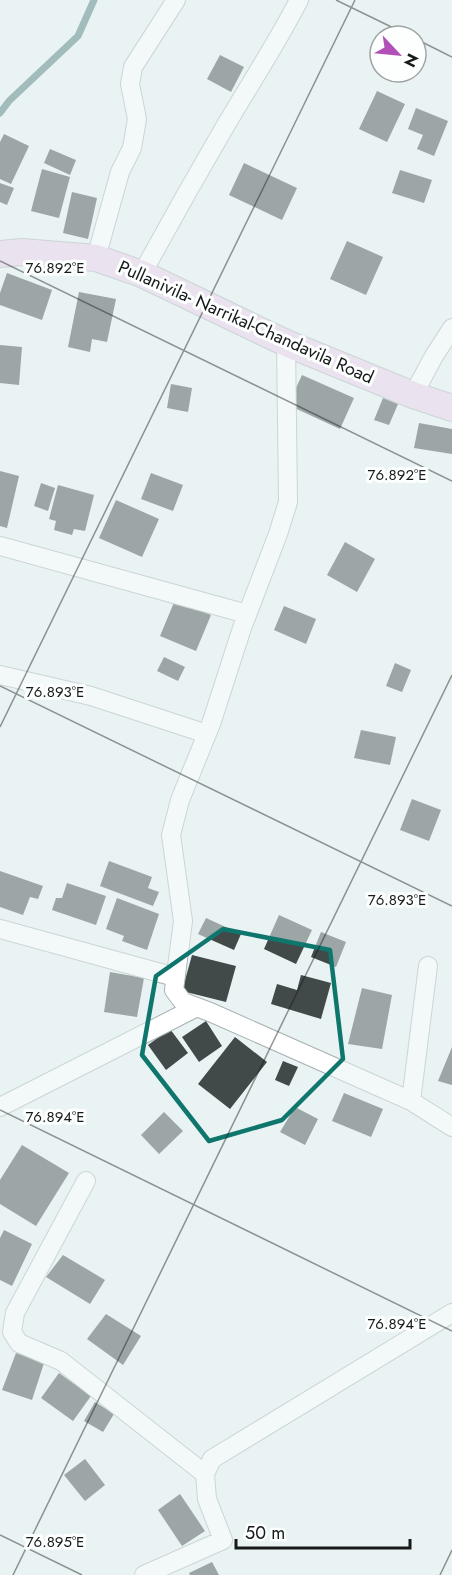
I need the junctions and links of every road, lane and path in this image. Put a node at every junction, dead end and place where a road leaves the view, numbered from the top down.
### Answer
1 (176, 0) edge
2 (299, 0) edge
3 (0, 254) edge
4 (96, 258) junction
5 (142, 274) junction
6 (452, 328) edge
7 (286, 343) junction
8 (413, 395) junction
9 (452, 408) edge
10 (0, 546) edge
11 (247, 614) junction
12 (0, 675) edge
13 (207, 734) junction
14 (0, 929) edge
15 (428, 966) dead end
16 (175, 977) junction
17 (195, 1008) junction
18 (411, 1101) junction
19 (0, 1107) edge
20 (452, 1127) edge
21 (86, 1181) dead end
22 (452, 1313) edge
23 (206, 1474) junction
24 (144, 1575) edge

1 - 4 street
2 - 5 street
3 - 4 street, Pullanivila- Narrikal-Chandavila Road
4 - 5 street, Pullanivila- Narrikal-Chandavila Road
5 - 7 street, Pullanivila- Narrikal-Chandavila Road
6 - 8 street
7 - 8 street, Pullanivila- Narrikal-Chandavila Road
7 - 11 street
8 - 9 street, Pullanivila- Narrikal-Chandavila Road
10 - 11 street
11 - 13 street
12 - 13 street
13 - 16 street
14 - 16 street
15 - 18 street
16 - 17 street
17 - 18 street
17 - 19 street
18 - 20 street
21 - 23 street
22 - 23 street
23 - 24 street

